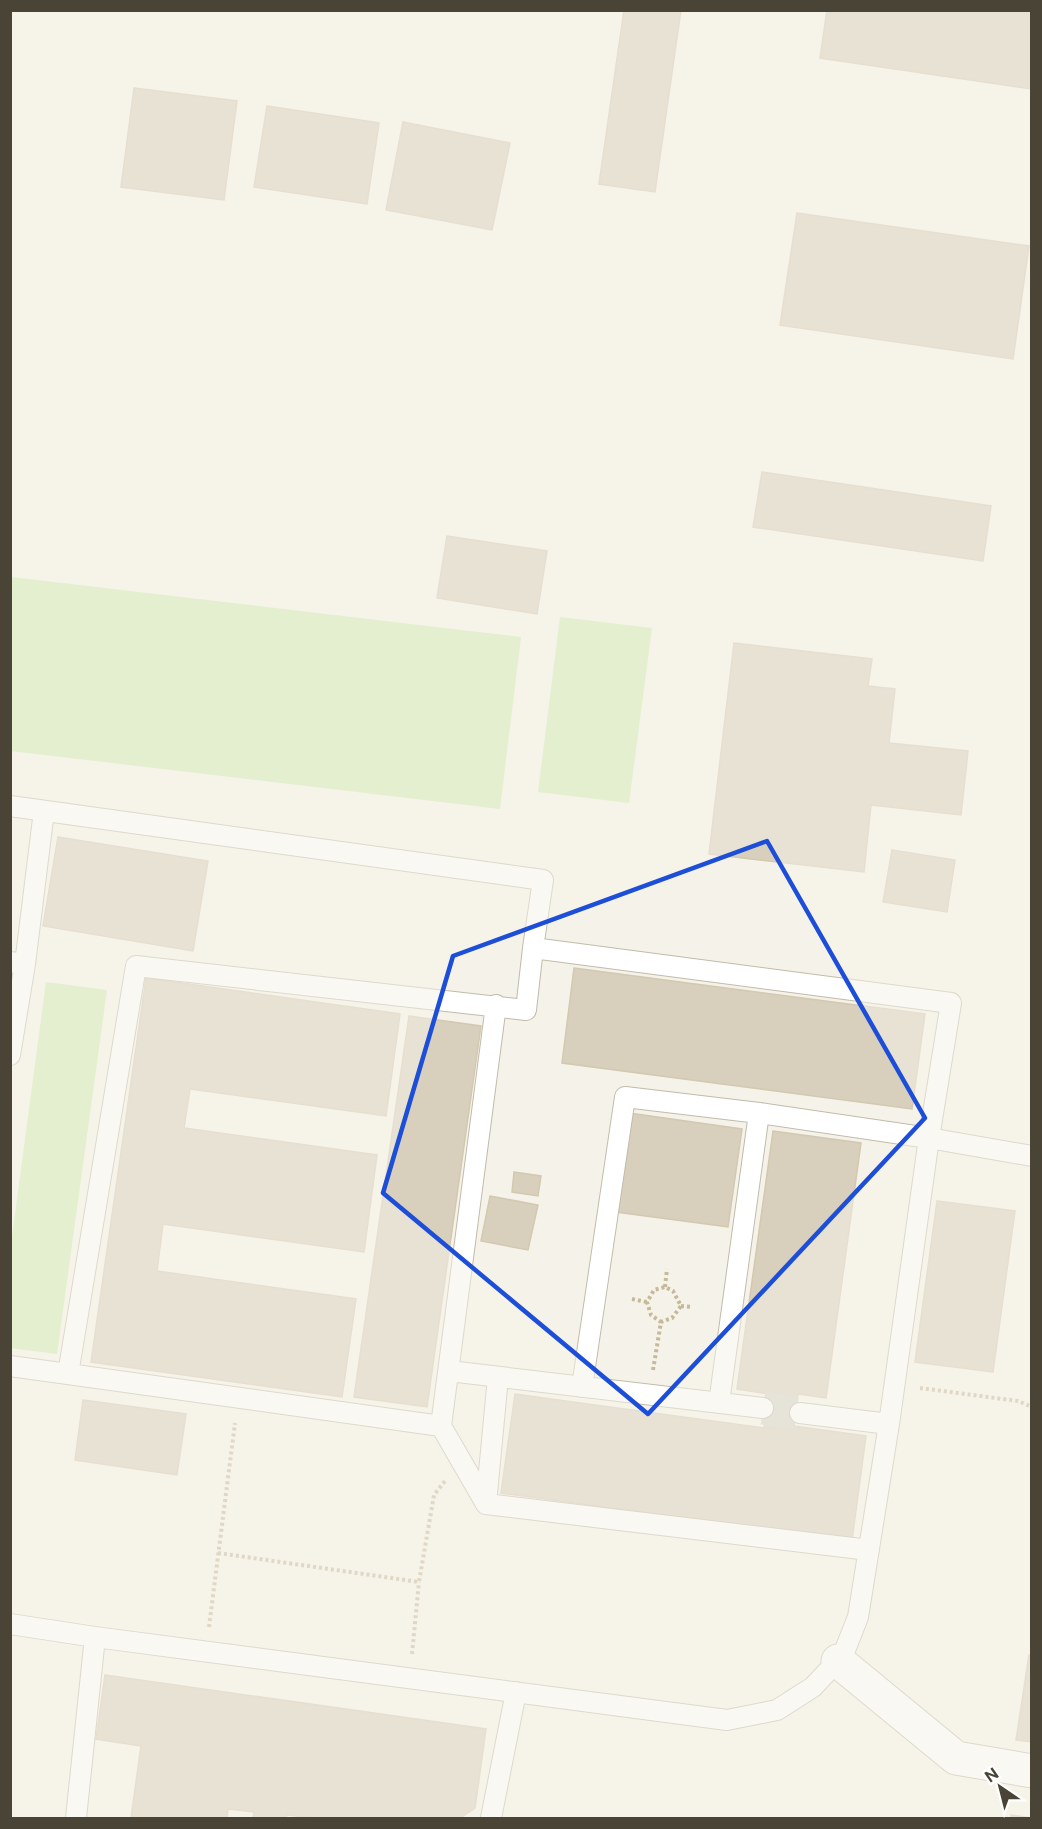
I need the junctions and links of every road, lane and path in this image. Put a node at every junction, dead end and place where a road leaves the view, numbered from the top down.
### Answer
1 (10, 806) edge
2 (44, 811) junction
3 (533, 948) junction
4 (18, 963) edge
5 (496, 1005) junction
6 (10, 1055) edge
7 (759, 1113) junction
8 (929, 1138) junction
9 (1032, 1156) edge
10 (667, 1269) dead end
11 (665, 1287) junction
12 (632, 1299) dead end
13 (647, 1302) junction
14 (681, 1306) junction
15 (692, 1307) dead end
16 (661, 1322) junction
17 (10, 1366) edge
18 (449, 1371) junction
19 (68, 1374) junction
20 (498, 1377) junction
21 (895, 1384) junction
22 (582, 1387) junction
23 (649, 1395) junction
24 (238, 1398) junction
25 (719, 1403) junction
26 (1032, 1407) edge
27 (763, 1408) tunnel mouth
28 (800, 1413) tunnel mouth
29 (889, 1424) junction
30 (441, 1426) junction
31 (461, 1461) junction
32 (486, 1504) junction
33 (869, 1550) junction
34 (218, 1553) junction
35 (419, 1582) junction
36 (10, 1624) edge
37 (95, 1636) junction
38 (206, 1651) junction
39 (838, 1661) junction
40 (409, 1678) junction
41 (516, 1692) junction
42 (1032, 1772) edge
43 (76, 1818) edge
44 (491, 1818) edge

1 - 2 lane
2 - 3 lane
2 - 4 lane
3 - 5 lane
3 - 8 lane
4 - 6 lane
5 - 18 lane
5 - 19 lane
7 - 8 lane
7 - 22 lane
7 - 25 lane
8 - 9 lane
8 - 21 lane
10 - 11 path
11 - 13 path
11 - 14 path
12 - 13 path
13 - 16 path
14 - 15 path
14 - 16 path
16 - 23 path
17 - 19 lane
18 - 20 lane
18 - 30 lane
19 - 24 lane
20 - 22 lane
20 - 32 lane
21 - 26 path
21 - 29 lane
22 - 23 lane
23 - 25 lane
24 - 30 lane
24 - 34 path
25 - 27 lane
28 - 29 lane
29 - 33 lane
30 - 31 lane
31 - 32 lane
31 - 35 path
32 - 33 lane
33 - 39 lane
34 - 35 path
34 - 38 path
35 - 40 path
36 - 37 lane
37 - 38 lane
37 - 43 lane
38 - 40 lane
39 - 41 lane
39 - 42 street
40 - 41 lane
41 - 44 lane

